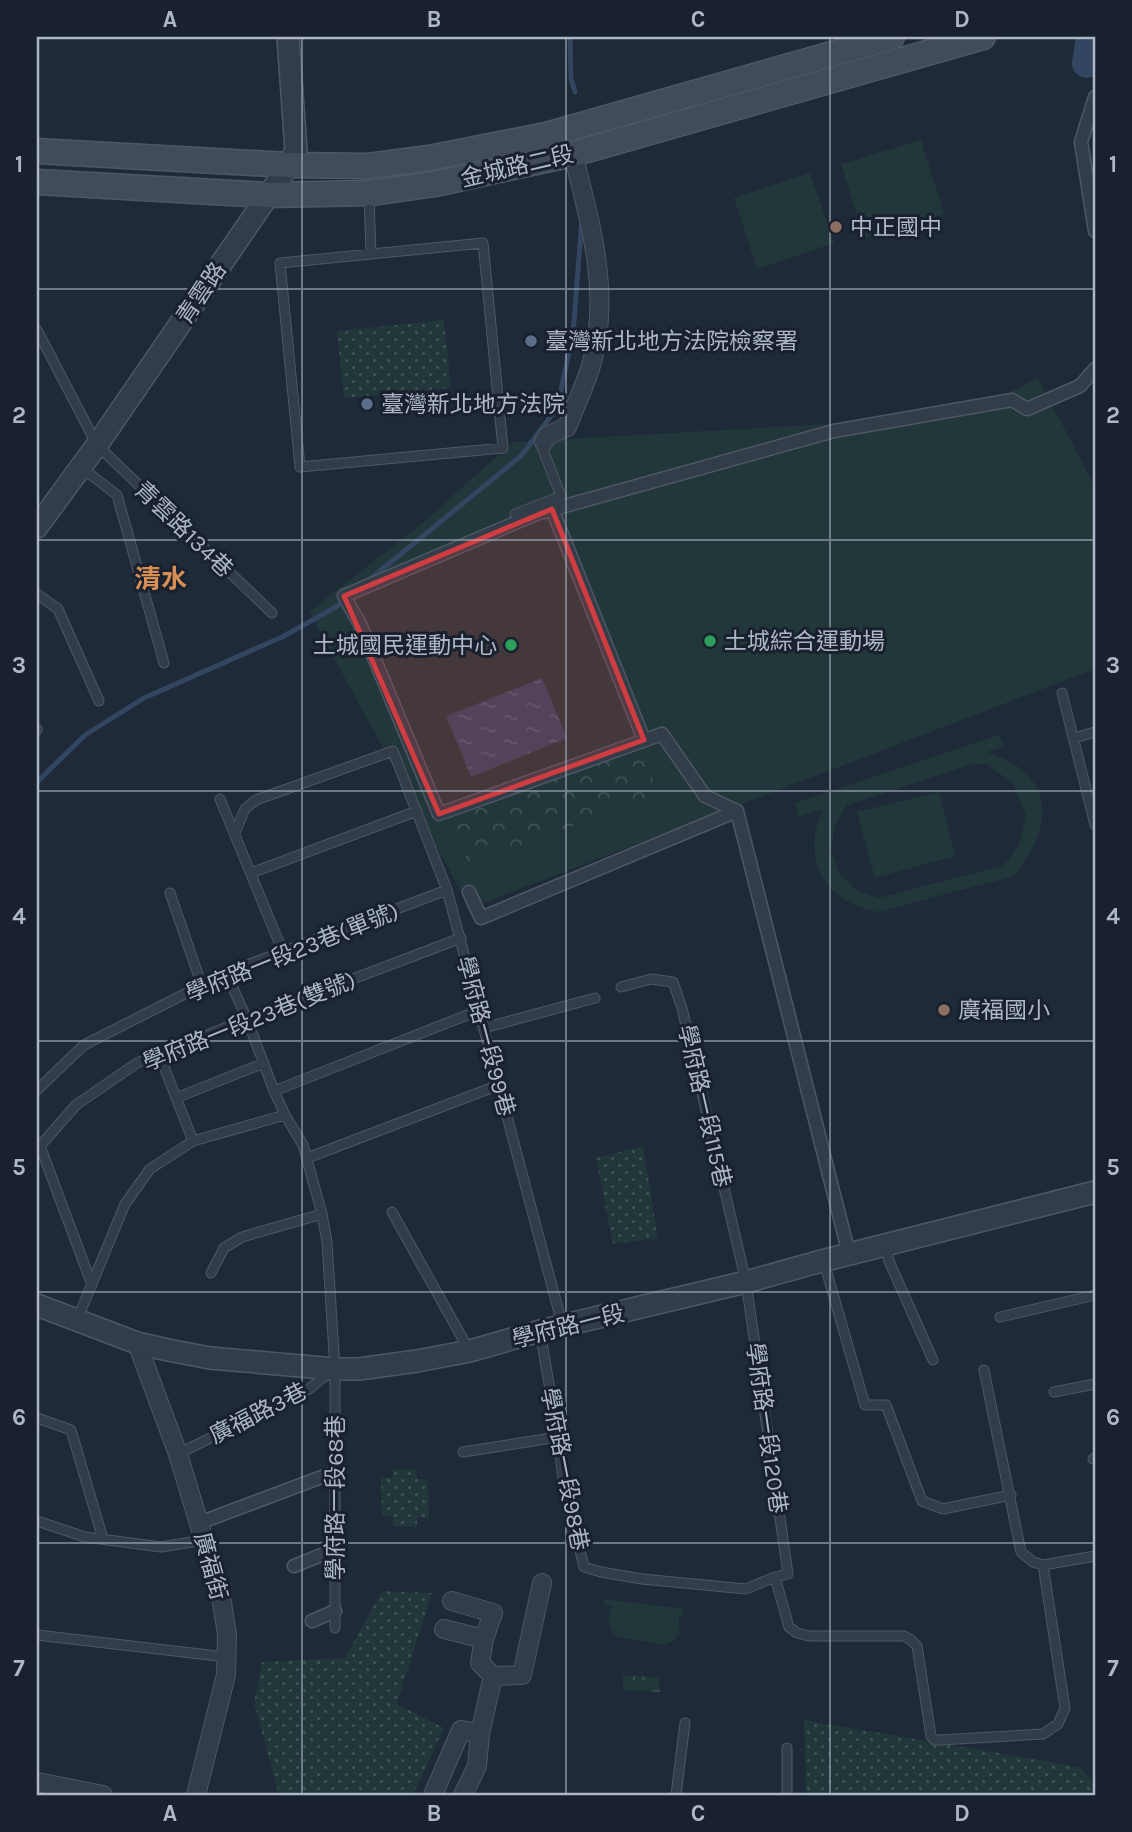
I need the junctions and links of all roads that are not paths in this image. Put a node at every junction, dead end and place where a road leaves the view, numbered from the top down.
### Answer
1 (288, 37) edge
2 (892, 37) edge
3 (983, 37) edge
4 (850, 42) edge
5 (1095, 97) edge
6 (37, 152) edge
7 (573, 154) junction
8 (289, 165) junction
9 (37, 182) edge
10 (369, 194) junction
11 (267, 195) junction
12 (1095, 231) edge
13 (371, 254) junction
14 (37, 330) edge
15 (1095, 369) edge
16 (544, 442) joint
17 (97, 445) junction
18 (81, 467) junction
19 (552, 509) junction
20 (515, 514) dead end
21 (37, 527) edge
22 (37, 594) edge
23 (272, 613) dead end
24 (164, 663) dead end
25 (1062, 693) dead end
26 (99, 701) dead end
27 (1095, 732) edge
28 (1074, 738) junction
29 (644, 740) junction
30 (1092, 798) edge
31 (220, 799) dead end
32 (417, 811) junction
33 (737, 811) junction
34 (1095, 825) edge
35 (235, 833) junction
36 (251, 873) junction
37 (447, 890) junction
38 (170, 892) dead end
39 (469, 892) dead end
40 (461, 939) junction
41 (284, 952) junction
42 (226, 973) junction
43 (202, 986) junction
44 (621, 987) dead end
45 (595, 998) dead end
46 (480, 1010) junction
47 (247, 1019) junction
48 (484, 1028) junction
49 (159, 1054) junction
50 (264, 1063) junction
51 (499, 1085) junction
52 (37, 1090) edge
53 (274, 1091) junction
54 (176, 1098) junction
55 (285, 1115) junction
56 (193, 1141) junction
57 (307, 1158) junction
58 (1095, 1192) edge
59 (392, 1212) dead end
60 (322, 1214) junction
61 (886, 1245) junction
62 (849, 1255) junction
63 (825, 1266) dead end
64 (211, 1273) dead end
65 (747, 1282) junction
66 (92, 1284) junction
67 (1095, 1295) edge
68 (37, 1305) edge
69 (1000, 1317) dead end
70 (77, 1320) junction
71 (562, 1326) junction
72 (540, 1331) junction
73 (137, 1343) junction
74 (470, 1351) junction
75 (933, 1360) dead end
76 (335, 1369) junction
77 (984, 1370) dead end
78 (1095, 1384) edge
79 (1054, 1392) dead end
80 (37, 1418) edge
81 (558, 1437) junction
82 (463, 1452) dead end
83 (178, 1454) junction
84 (335, 1472) junction
85 (1011, 1495) junction
86 (37, 1521) edge
87 (201, 1532) junction
88 (103, 1539) junction
89 (334, 1550) junction
90 (1095, 1556) edge
91 (1043, 1565) junction
92 (294, 1566) dead end
93 (788, 1574) joint
94 (775, 1577) junction
95 (542, 1583) dead end
96 (452, 1601) dead end
97 (335, 1611) junction
98 (312, 1621) dead end
99 (335, 1628) dead end
100 (444, 1629) dead end
101 (37, 1635) edge
102 (484, 1639) junction
103 (226, 1657) junction
104 (492, 1676) junction
105 (685, 1723) dead end
106 (480, 1734) junction
107 (787, 1748) dead end
108 (37, 1782) edge
109 (103, 1795) edge
110 (196, 1795) edge
111 (433, 1795) edge
112 (463, 1795) edge
113 (676, 1795) edge
114 (787, 1795) edge

1 - 8 street, 青雲路
2 - 4 main road, 金城路二段
3 - 7 main road, 金城路二段
4 - 8 main road, 金城路二段
5 - 12 street
6 - 8 main road, 金城路二段
7 - 10 main road, 金城路二段
7 - 16 street
8 - 11 street, 青雲路
9 - 11 main road, 金城路二段
10 - 11 main road, 金城路二段
10 - 13 lane
11 - 17 street, 青雲路
13 - 13 lane
14 - 17 lane, 青雲路134巷
15 - 19 street
16 - 20 lane
17 - 18 street, 青雲路
17 - 23 lane, 青雲路134巷
18 - 21 street, 青雲路
18 - 24 lane
19 - 29 street
19 - 29 street
22 - 26 lane
25 - 28 lane
27 - 28 lane
28 - 30 lane
29 - 33 street
30 - 34 lane
31 - 35 lane
32 - 35 lane, 學府路一段99巷
32 - 36 lane
32 - 37 lane, 學府路一段99巷
33 - 39 street
33 - 62 street
35 - 36 lane
36 - 41 lane
37 - 40 lane, 學府路一段99巷
37 - 41 lane, 學府路一段23巷(單號)
38 - 43 lane
40 - 46 lane, 學府路一段99巷
40 - 47 lane, 學府路一段23巷(雙號)
41 - 42 lane, 學府路一段23巷(單號)
42 - 43 lane, 學府路一段23巷(單號)
42 - 47 lane, 學府路一段68巷
43 - 52 lane, 學府路一段23巷(單號)
44 - 65 lane, 學府路一段115巷
45 - 48 lane
46 - 48 lane, 學府路一段99巷
46 - 53 lane
47 - 49 lane, 學府路一段23巷(雙號)
47 - 50 lane, 學府路一段68巷
48 - 51 lane, 學府路一段99巷
49 - 54 lane
49 - 66 lane, 學府路一段23巷(雙號)
50 - 53 lane, 學府路一段68巷
50 - 54 lane
51 - 57 lane
51 - 71 lane, 學府路一段99巷
53 - 55 lane, 學府路一段68巷
54 - 56 lane
55 - 56 lane
55 - 57 lane, 學府路一段68巷
56 - 66 lane
57 - 60 lane, 學府路一段68巷
58 - 61 street, 學府路一段
59 - 74 lane
60 - 64 lane
60 - 76 lane, 學府路一段68巷
61 - 62 street, 學府路一段
61 - 75 lane
62 - 65 street, 學府路一段
63 - 85 lane
65 - 71 street, 學府路一段
65 - 93 lane, 學府路一段120巷
66 - 70 lane
67 - 69 lane
68 - 70 street, 學府路一段
70 - 73 street, 學府路一段
71 - 72 street, 學府路一段
72 - 74 street, 學府路一段
72 - 81 lane, 學府路一段98巷
73 - 76 street, 學府路一段
73 - 83 street, 廣福街
74 - 76 street, 學府路一段
76 - 83 lane, 廣福路3巷
76 - 84 lane, 學府路一段68巷
77 - 85 lane
78 - 79 lane
80 - 88 lane
81 - 82 lane
81 - 94 lane, 學府路一段98巷
83 - 87 street, 廣福街
84 - 87 street
84 - 89 lane, 學府路一段68巷
85 - 91 lane
86 - 88 lane
87 - 88 lane
87 - 103 street, 廣福街
89 - 92 street
89 - 97 lane, 學府路一段68巷
90 - 91 lane
91 - 94 lane
93 - 94 lane, 學府路一段98巷
95 - 104 street
96 - 102 street
97 - 98 street
97 - 99 lane, 學府路一段68巷
100 - 102 street
101 - 103 lane
102 - 104 street
103 - 110 street, 廣福街
104 - 106 street
105 - 113 lane
106 - 111 street
106 - 112 street
107 - 114 lane
108 - 109 street

